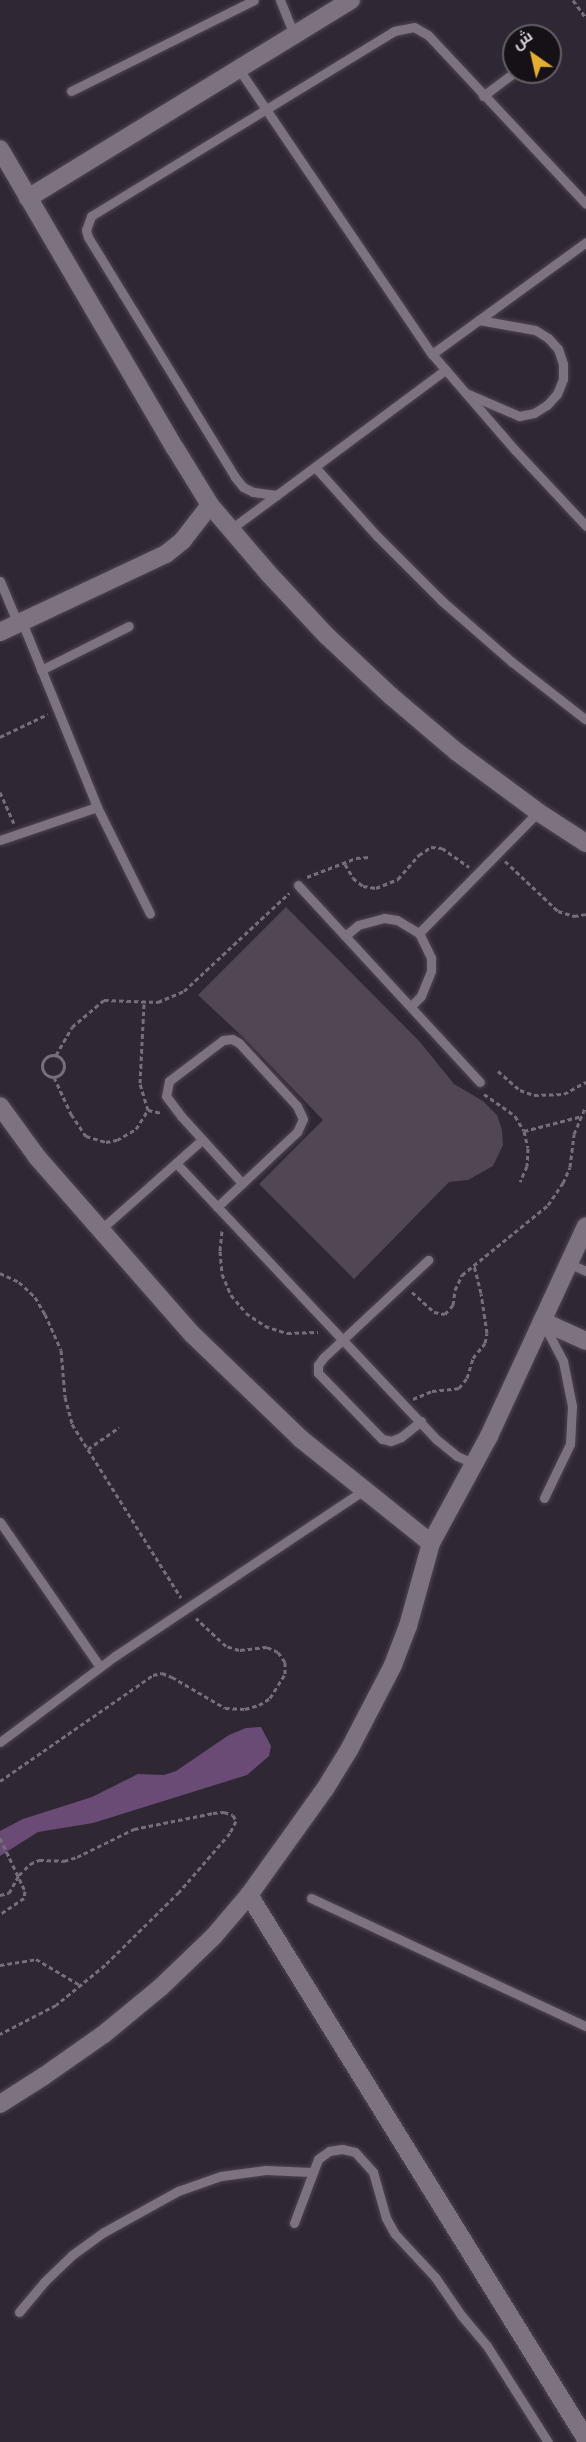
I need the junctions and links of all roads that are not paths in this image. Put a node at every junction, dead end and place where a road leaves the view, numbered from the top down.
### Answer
1 (254, 0) edge
2 (280, 0) edge
3 (351, 0) edge
4 (294, 34) junction
5 (238, 68) junction
6 (502, 82) edge
7 (71, 91) dead end
8 (483, 96) junction
9 (267, 110) junction
10 (0, 149) edge
11 (28, 198) junction
12 (586, 204) edge
13 (586, 242) edge
14 (479, 320) junction
15 (432, 354) junction
16 (445, 370) junction
17 (465, 393) junction
18 (315, 467) junction
19 (277, 495) junction
20 (210, 505) junction
21 (586, 526) edge
22 (231, 529) junction
23 (0, 581) edge
24 (20, 623) junction
25 (129, 626) dead end
26 (0, 632) edge
27 (41, 670) junction
28 (585, 719) edge
29 (97, 807) junction
30 (538, 812) junction
31 (0, 840) edge
32 (586, 843) edge
33 (298, 885) road end
34 (150, 915) dead end
35 (419, 933) junction
36 (345, 936) junction
37 (411, 1006) junction
38 (480, 1082) road end
39 (0, 1106) edge
40 (202, 1140) junction
41 (176, 1163) junction
42 (242, 1183) junction
43 (220, 1211) junction
44 (586, 1226) edge
45 (99, 1231) junction
46 (428, 1260) dead end
47 (568, 1263) junction
48 (586, 1270) edge
49 (542, 1321) junction
50 (343, 1339) junction
51 (586, 1341) edge
52 (421, 1421) junction
53 (475, 1464) junction
54 (362, 1491) junction
55 (544, 1498) dead end
56 (0, 1522) edge
57 (431, 1544) junction
58 (100, 1667) junction
59 (0, 1742) edge
60 (249, 1894) junction
61 (312, 1898) dead end
62 (586, 2026) edge
63 (0, 2104) edge
64 (311, 2172) junction
65 (294, 2223) dead end
66 (19, 2312) dead end
67 (586, 2439) edge
68 (548, 2442) edge

1 - 7 lane
2 - 4 lane
3 - 4 street
4 - 5 street
5 - 9 lane
5 - 11 street
6 - 8 lane
8 - 9 lane
8 - 12 lane
9 - 15 lane
9 - 19 lane
10 - 11 street
11 - 20 street
13 - 14 lane
14 - 15 lane
14 - 17 lane
15 - 16 lane
16 - 17 lane
16 - 18 lane
17 - 21 lane
18 - 19 lane
18 - 28 lane
19 - 22 lane
20 - 22 street
20 - 24 street
22 - 30 street
23 - 24 lane
24 - 26 street
24 - 27 lane
25 - 27 lane
27 - 29 lane
29 - 31 lane
29 - 34 lane
30 - 32 street
30 - 35 lane
33 - 36 lane
35 - 36 lane
35 - 37 lane
36 - 37 lane
37 - 38 lane
39 - 45 street
40 - 41 lane
40 - 42 lane
40 - 42 lane
41 - 43 lane
41 - 45 lane
42 - 43 lane
43 - 50 lane
44 - 47 street
45 - 54 street
46 - 50 lane
47 - 48 lane
47 - 49 street
49 - 51 street
49 - 53 street
49 - 55 lane
50 - 52 lane
50 - 52 lane
52 - 53 lane
53 - 57 street
54 - 57 street
54 - 58 lane
56 - 58 lane
57 - 60 street
58 - 59 lane
60 - 63 street
60 - 67 street
61 - 62 lane
64 - 65 lane
64 - 66 lane
64 - 68 lane

